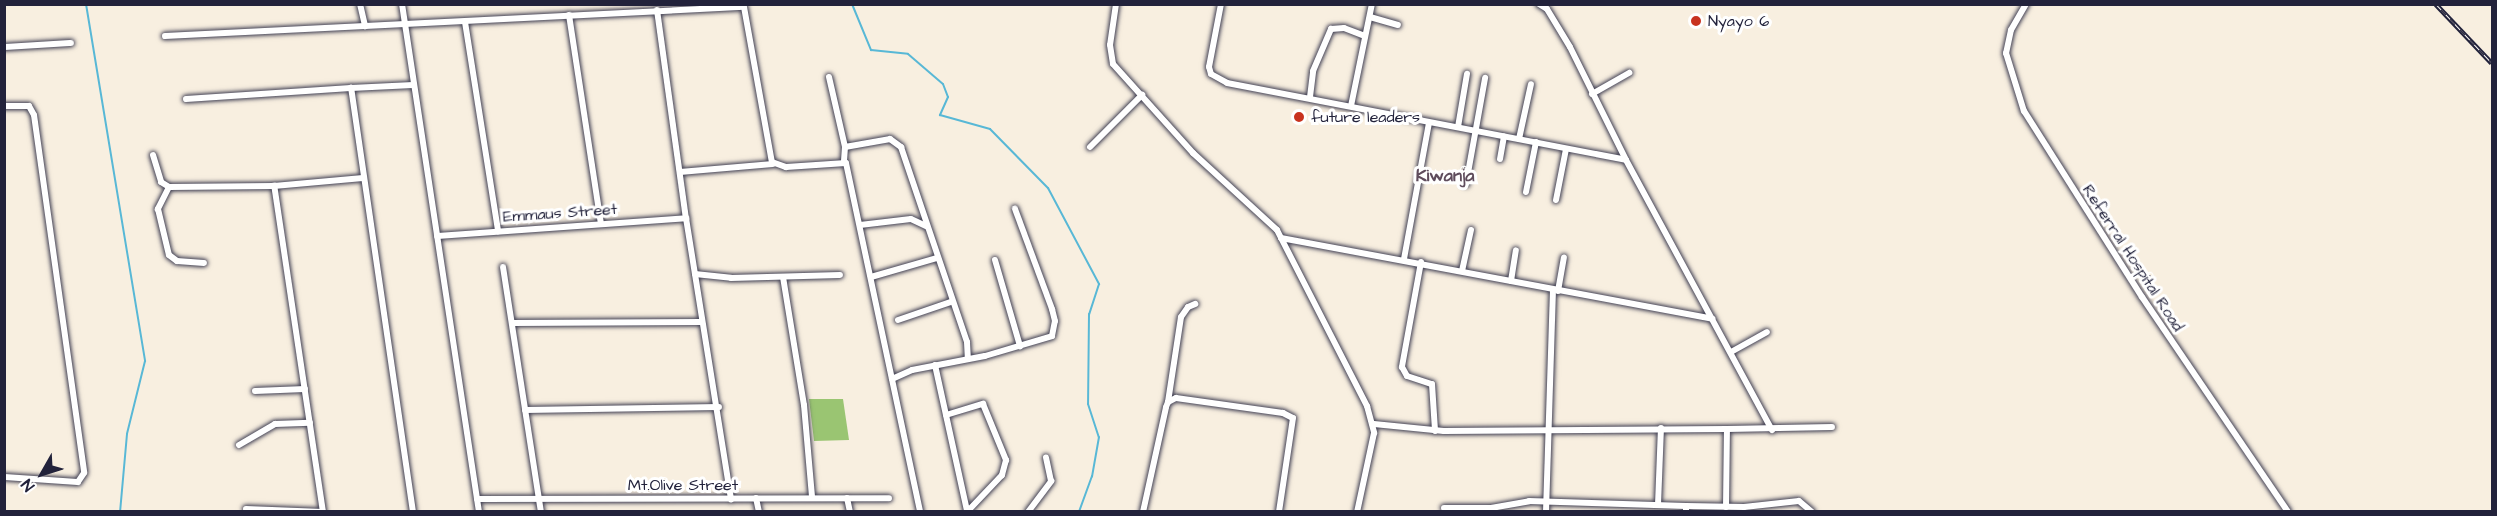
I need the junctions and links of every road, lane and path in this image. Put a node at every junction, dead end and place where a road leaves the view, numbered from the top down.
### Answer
1 (360, 4) edge
2 (402, 4) edge
3 (1116, 4) edge
4 (1221, 4) edge
5 (1372, 4) edge
6 (1539, 4) edge
7 (2026, 4) edge
8 (1546, 7) edge
9 (657, 10) junction
10 (569, 15) junction
11 (1370, 18) junction
12 (465, 22) junction
13 (405, 24) junction
14 (1398, 25) dead end
15 (365, 26) junction
16 (165, 36) dead end
17 (1365, 36) junction
18 (72, 43) dead end
19 (4, 47) edge
20 (1629, 73) dead end
21 (1467, 74) dead end
22 (829, 77) dead end
23 (1485, 78) dead end
24 (1531, 84) dead end
25 (413, 86) junction
26 (351, 88) junction
27 (1592, 94) junction
28 (1142, 95) junction
29 (1310, 97) junction
30 (186, 99) dead end
31 (4, 106) edge
32 (1351, 106) junction
33 (1429, 123) junction
34 (1458, 127) junction
35 (1476, 130) junction
36 (1504, 136) junction
37 (1519, 139) junction
38 (1536, 142) junction
39 (845, 147) junction
40 (1090, 147) dead end
41 (1566, 149) junction
42 (153, 155) dead end
43 (1500, 159) dead end
44 (1626, 160) junction
45 (844, 161) junction
46 (773, 164) junction
47 (680, 172) junction
48 (363, 178) junction
49 (1466, 184) dead end
50 (274, 186) junction
51 (169, 188) junction
52 (1526, 192) dead end
53 (1556, 200) dead end
54 (1015, 209) dead end
55 (686, 218) junction
56 (601, 223) junction
57 (860, 225) junction
58 (926, 226) junction
59 (1471, 230) dead end
60 (498, 231) junction
61 (437, 236) junction
62 (1281, 238) junction
63 (1516, 250) dead end
64 (937, 258) junction
65 (1564, 258) dead end
66 (1404, 259) junction
67 (995, 260) dead end
68 (1420, 262) junction
69 (204, 263) dead end
70 (503, 267) dead end
71 (1462, 271) junction
72 (695, 274) junction
73 (840, 275) dead end
74 (871, 277) junction
75 (783, 278) junction
76 (1511, 281) junction
77 (1555, 290) junction
78 (951, 302) junction
79 (1195, 304) dead end
80 (1712, 319) junction
81 (898, 320) dead end
82 (702, 322) junction
83 (512, 324) junction
84 (1767, 332) dead end
85 (1020, 346) junction
86 (1731, 352) junction
87 (968, 359) junction
88 (935, 365) junction
89 (892, 379) junction
90 (305, 389) junction
91 (255, 391) dead end
92 (1168, 402) junction
93 (719, 407) junction
94 (525, 410) junction
95 (946, 415) junction
96 (310, 423) junction
97 (1374, 424) junction
98 (1832, 427) dead end
99 (1661, 428) junction
100 (1727, 429) junction
101 (1772, 429) junction
102 (1436, 431) junction
103 (1548, 431) junction
104 (239, 445) dead end
105 (1046, 458) dead end
106 (4, 477) edge
107 (538, 498) junction
108 (756, 498) junction
109 (812, 498) junction
110 (847, 498) junction
111 (889, 498) dead end
112 (477, 499) junction
113 (731, 499) junction
114 (1548, 502) junction
115 (1658, 505) junction
116 (1726, 507) junction
117 (1444, 508) dead end
118 (246, 509) dead end
119 (1686, 509) edge
120 (1744, 509) edge
121 (1491, 510) edge
122 (967, 511) edge
123 (1280, 511) edge
124 (413, 512) edge
125 (479, 512) edge
126 (541, 512) edge
127 (759, 512) edge
128 (850, 512) edge
129 (920, 512) edge
130 (1028, 512) edge
131 (1143, 512) edge
132 (1357, 512) edge
133 (1546, 512) edge
134 (1812, 512) edge
135 (2288, 512) edge

1 - 15 street
2 - 13 street
3 - 28 street
4 - 29 street
5 - 11 street
6 - 8 street
7 - 135 street, Referral Hospital Road
8 - 27 street
9 - 10 street
9 - 46 street
9 - 47 street
10 - 12 street
10 - 56 street
11 - 14 street
11 - 17 street
12 - 13 street
12 - 60 street
13 - 15 street
13 - 25 street
15 - 16 street
17 - 29 street
17 - 32 street
18 - 19 street
20 - 27 street
21 - 34 street
22 - 39 street
23 - 35 street
24 - 37 street
25 - 26 street
25 - 61 street
26 - 30 street
26 - 48 street
27 - 44 street
28 - 40 street
28 - 62 street
29 - 32 street
31 - 106 street
32 - 33 street
33 - 34 street
33 - 66 street
34 - 35 street
35 - 36 street
35 - 49 street
36 - 37 street
36 - 43 street
37 - 38 street
38 - 41 street
38 - 52 street
39 - 45 street
39 - 58 street
41 - 44 street
41 - 53 street
42 - 51 street
44 - 80 street
45 - 46 street
45 - 57 street
46 - 47 street
47 - 55 street
48 - 50 street
48 - 124 street
50 - 51 street
50 - 90 street
51 - 69 street
54 - 85 street
55 - 56 street, Emmaus Street
55 - 72 street
56 - 60 street, Emmaus Street
57 - 58 street
57 - 74 street
58 - 64 street
59 - 71 street
60 - 61 street, Emmaus Street
61 - 112 street
62 - 66 street
62 - 97 street
63 - 76 street
64 - 74 street
64 - 78 street
65 - 77 street
66 - 68 street
67 - 85 street
68 - 71 street
68 - 102 street
70 - 83 street
71 - 76 street
72 - 75 street
72 - 82 street
73 - 75 street
74 - 89 street
75 - 109 street
76 - 77 street
77 - 80 street
77 - 103 street
78 - 81 street
78 - 87 street
79 - 92 street
80 - 86 street
82 - 83 street
82 - 93 street
83 - 94 street
84 - 86 street
85 - 87 street
86 - 101 street
87 - 88 street
88 - 89 street
88 - 95 street
89 - 129 street
90 - 91 street
90 - 96 street
92 - 123 street
92 - 131 street
93 - 94 street
93 - 113 street
94 - 107 street
95 - 122 street
95 - 122 street
96 - 104 street
96 - 118 street
97 - 102 street
97 - 132 street
98 - 101 street
99 - 100 street
99 - 103 street
99 - 115 street
100 - 101 street
100 - 116 street
102 - 103 street
103 - 114 street
105 - 130 street
107 - 112 street, Mt.Olive Street
107 - 113 street, Mt.Olive Street
107 - 126 street
108 - 109 street, Mt.Olive Street
108 - 113 street, Mt.Olive Street
108 - 127 street
109 - 110 street, Mt.Olive Street
110 - 111 street, Mt.Olive Street
110 - 128 street
112 - 125 street
114 - 115 street
114 - 121 street
114 - 133 street
115 - 119 street
116 - 119 street
116 - 120 street
117 - 121 street
120 - 134 street

